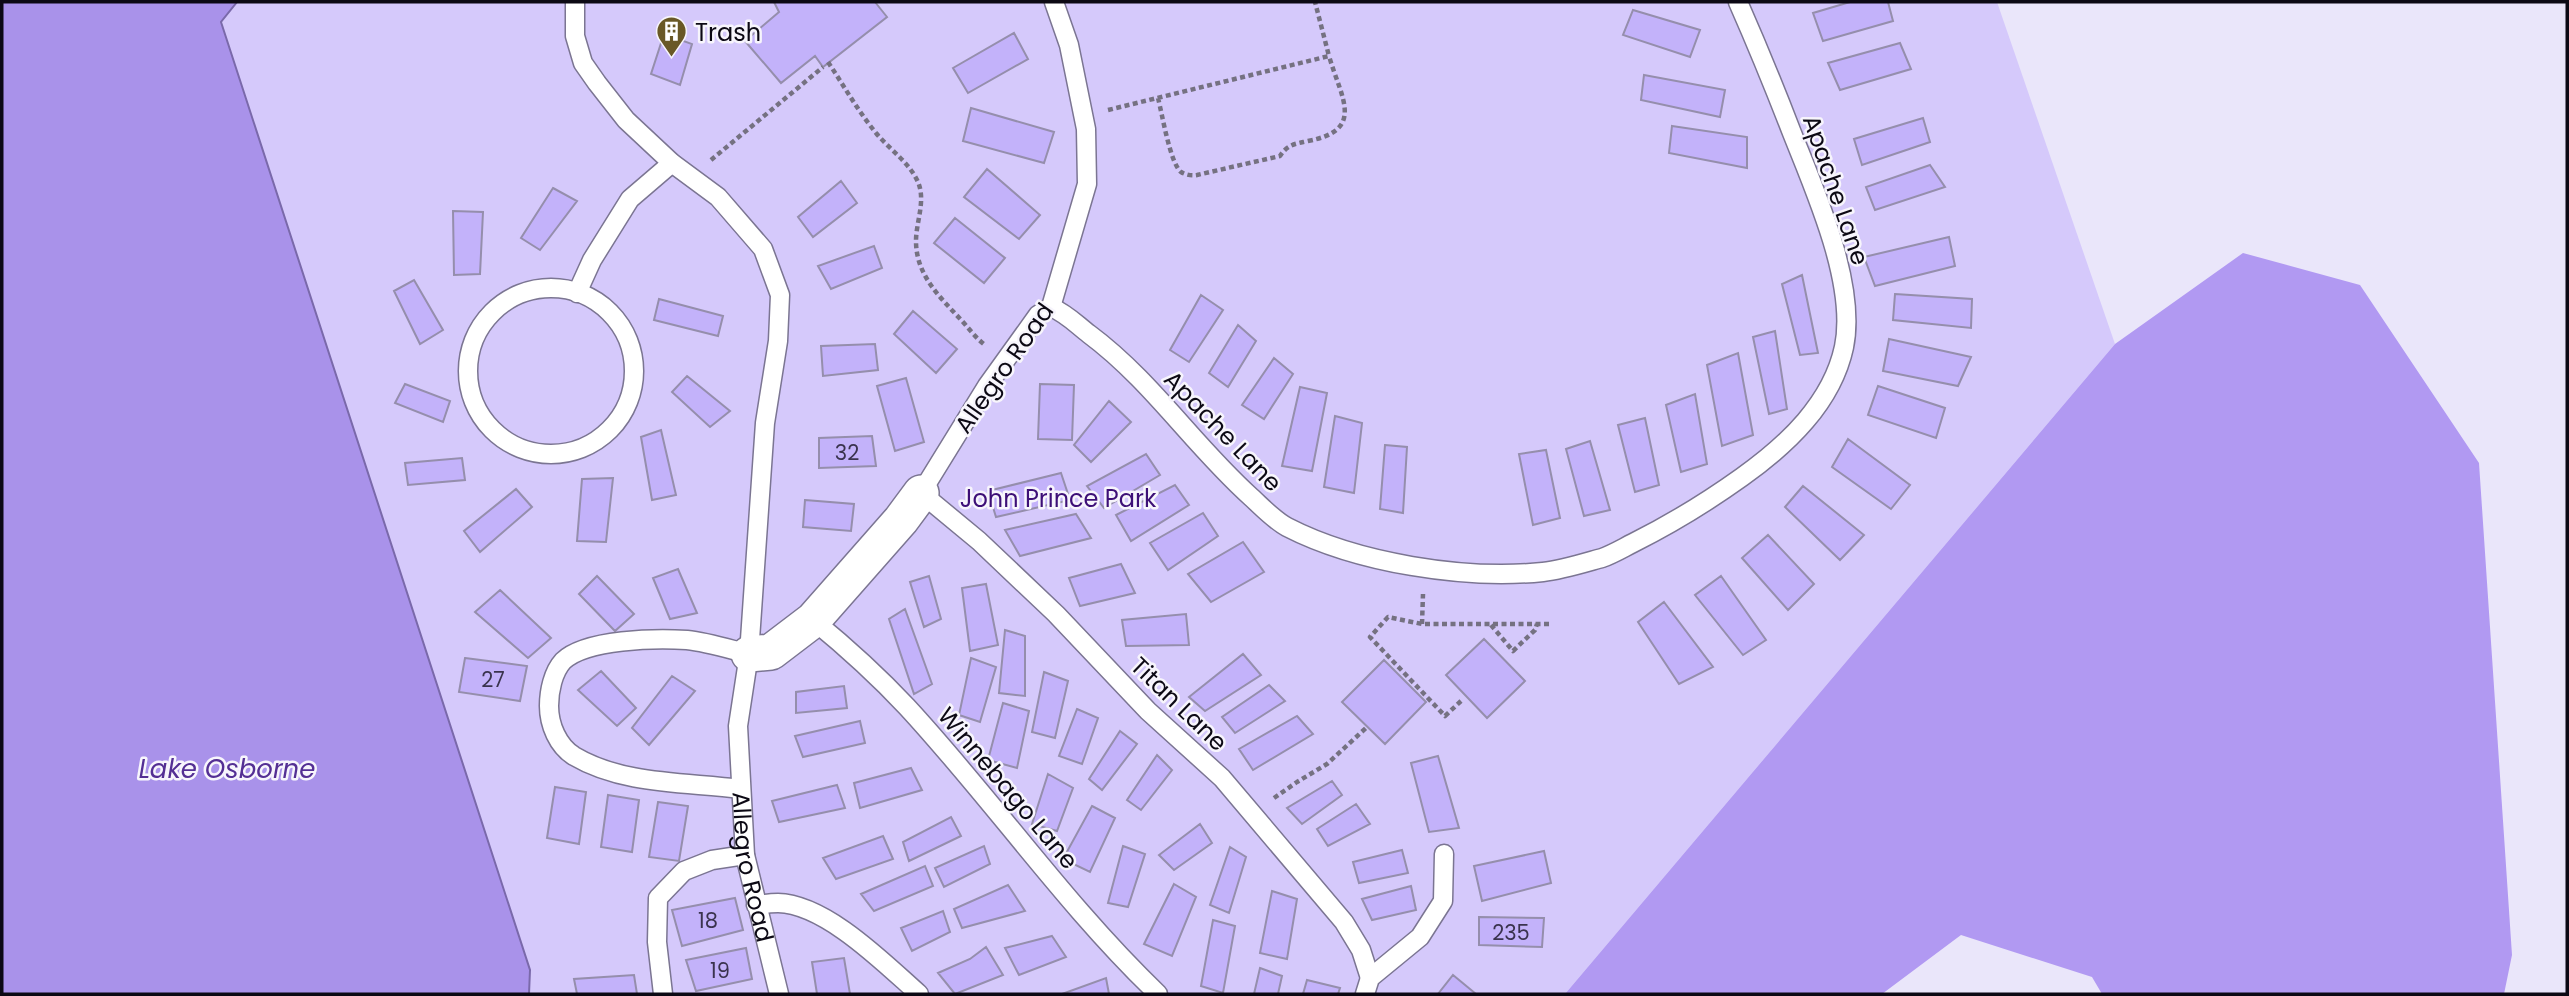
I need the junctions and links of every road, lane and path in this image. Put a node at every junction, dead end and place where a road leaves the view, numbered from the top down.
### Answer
1 (575, 2) edge
2 (1054, 2) edge
3 (1315, 2) edge
4 (1738, 2) edge
5 (1329, 56) junction
6 (828, 62) dead end
7 (823, 67) dead end
8 (1158, 98) junction
9 (1084, 116) junction
10 (672, 163) junction
11 (692, 177) junction
12 (577, 293) junction
13 (1051, 307) junction
14 (1006, 359) junction
15 (920, 493) junction
16 (813, 620) junction
17 (1491, 624) junction
18 (1537, 624) junction
19 (1550, 624) dead end
20 (749, 654) junction
21 (1461, 701) dead end
22 (1367, 727) dead end
23 (740, 789) junction
24 (1253, 814) junction
25 (1444, 854) dead end
26 (745, 855) junction
27 (756, 905) junction
28 (1368, 986) edge
29 (663, 994) edge
30 (779, 994) edge
31 (919, 994) edge
32 (1158, 994) edge

1 - 10 lane, Allegro Road
2 - 9 lane, Allegro Road
3 - 5 path
4 - 13 lane, Apache Lane
5 - 8 path
5 - 8 path
6 - 14 path
7 - 11 path
8 - 9 path
9 - 13 lane, Allegro Road
10 - 11 lane, Allegro Road
10 - 12 lane
11 - 20 lane, Allegro Road
12 - 12 lane
13 - 14 lane, Allegro Road
14 - 15 lane, Allegro Road
15 - 16 street, Allegro Road
15 - 24 lane, Titan Lane
16 - 20 street, Allegro Road
16 - 32 lane, Winnebago Lane
17 - 18 path
17 - 18 path
17 - 21 path
18 - 19 path
20 - 23 lane, Allegro Road
20 - 23 lane
22 - 24 path
23 - 26 lane, Allegro Road
24 - 28 lane, Titan Lane
25 - 28 lane
26 - 27 lane, Allegro Road
26 - 29 lane
27 - 30 lane, Allegro Road
27 - 31 lane

